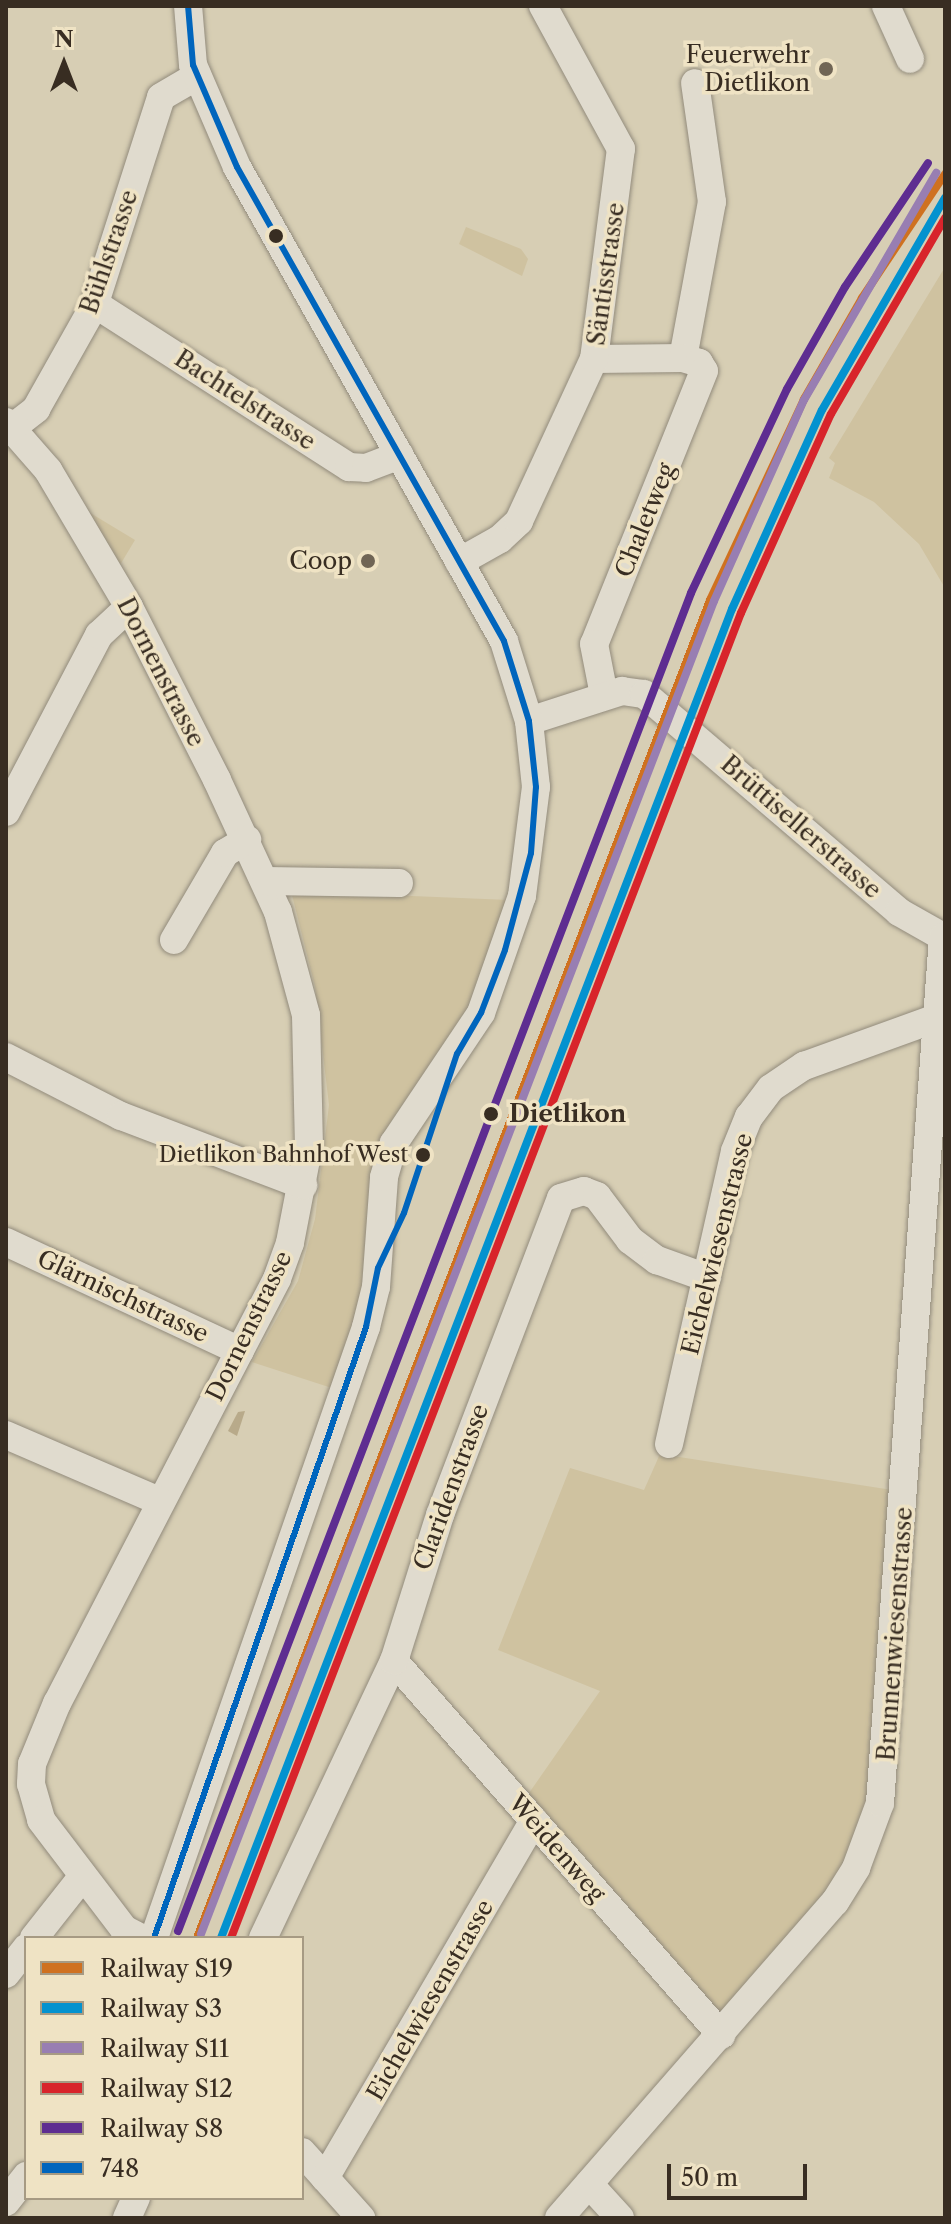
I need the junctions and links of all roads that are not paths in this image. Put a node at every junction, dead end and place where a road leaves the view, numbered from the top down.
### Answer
1 (188, 6) edge
2 (543, 6) edge
3 (886, 6) edge
4 (910, 59) dead end
5 (197, 76) junction
6 (695, 83) dead end
7 (95, 304) junction
8 (683, 358) junction
9 (594, 359) junction
10 (9, 425) edge
11 (400, 455) junction
12 (459, 562) junction
13 (129, 607) junction
14 (604, 695) junction
15 (529, 721) junction
16 (6, 812) edge
17 (247, 840) junction
18 (266, 881) junction
19 (399, 883) dead end
20 (944, 938) edge
21 (174, 940) dead end
22 (939, 1017) junction
23 (6, 1057) edge
24 (303, 1185) junction
25 (927, 1206) junction
26 (945, 1233) edge
27 (6, 1242) edge
28 (707, 1278) junction
29 (933, 1294) edge
30 (240, 1351) junction
31 (6, 1435) edge
32 (669, 1444) dead end
33 (159, 1501) junction
34 (394, 1661) junction
35 (534, 1821) junction
36 (83, 1876) junction
37 (36, 1936) edge
38 (137, 1936) edge
39 (155, 1936) edge
40 (264, 1936) edge
41 (24, 1951) edge
42 (6, 1974) edge
43 (721, 2035) junction
44 (304, 2154) edge
45 (325, 2178) junction
46 (24, 2179) edge
47 (589, 2184) junction
48 (6, 2202) edge
49 (361, 2218) edge
50 (559, 2218) edge
51 (620, 2218) edge

1 - 5 street
2 - 9 street, Säntisstrasse
3 - 4 street
5 - 7 street, Bühlstrasse
5 - 11 street
6 - 8 street
7 - 10 street, Bühlstrasse
7 - 11 street, Bachtelstrasse
8 - 9 street
8 - 14 street, Chaletweg
9 - 12 street, Säntisstrasse
10 - 13 street, Dornenstrasse
11 - 12 street
12 - 15 street
13 - 16 street
13 - 17 street, Dornenstrasse
14 - 15 street, Brüttisellerstrasse
14 - 20 street, Brüttisellerstrasse
15 - 39 street
17 - 18 street, Dornenstrasse
17 - 21 street
18 - 19 street
18 - 24 street, Dornenstrasse
20 - 22 street, Brunnenwiesenstrasse
22 - 25 street, Brunnenwiesenstrasse
22 - 28 street, Eichelwiesenstrasse
23 - 24 street
24 - 30 street, Dornenstrasse
25 - 26 street
25 - 29 street, Brunnenwiesenstrasse
27 - 30 street, Glärnischstrasse
28 - 32 street, Eichelwiesenstrasse
28 - 34 street, Claridenstrasse
29 - 43 street, Brunnenwiesenstrasse
30 - 33 street, Dornenstrasse
31 - 33 street
33 - 36 street, Dornenstrasse
34 - 35 street, Weidenweg
34 - 40 street, Claridenstrasse
35 - 43 street, Weidenweg
35 - 45 street, Eichelwiesenstrasse
36 - 37 street
36 - 38 street, Dornenstrasse
41 - 42 street
43 - 47 street, Brunnenwiesenstrasse
44 - 45 street
45 - 49 street
46 - 48 street
47 - 50 street, Brunnenwiesenstrasse
47 - 51 street

